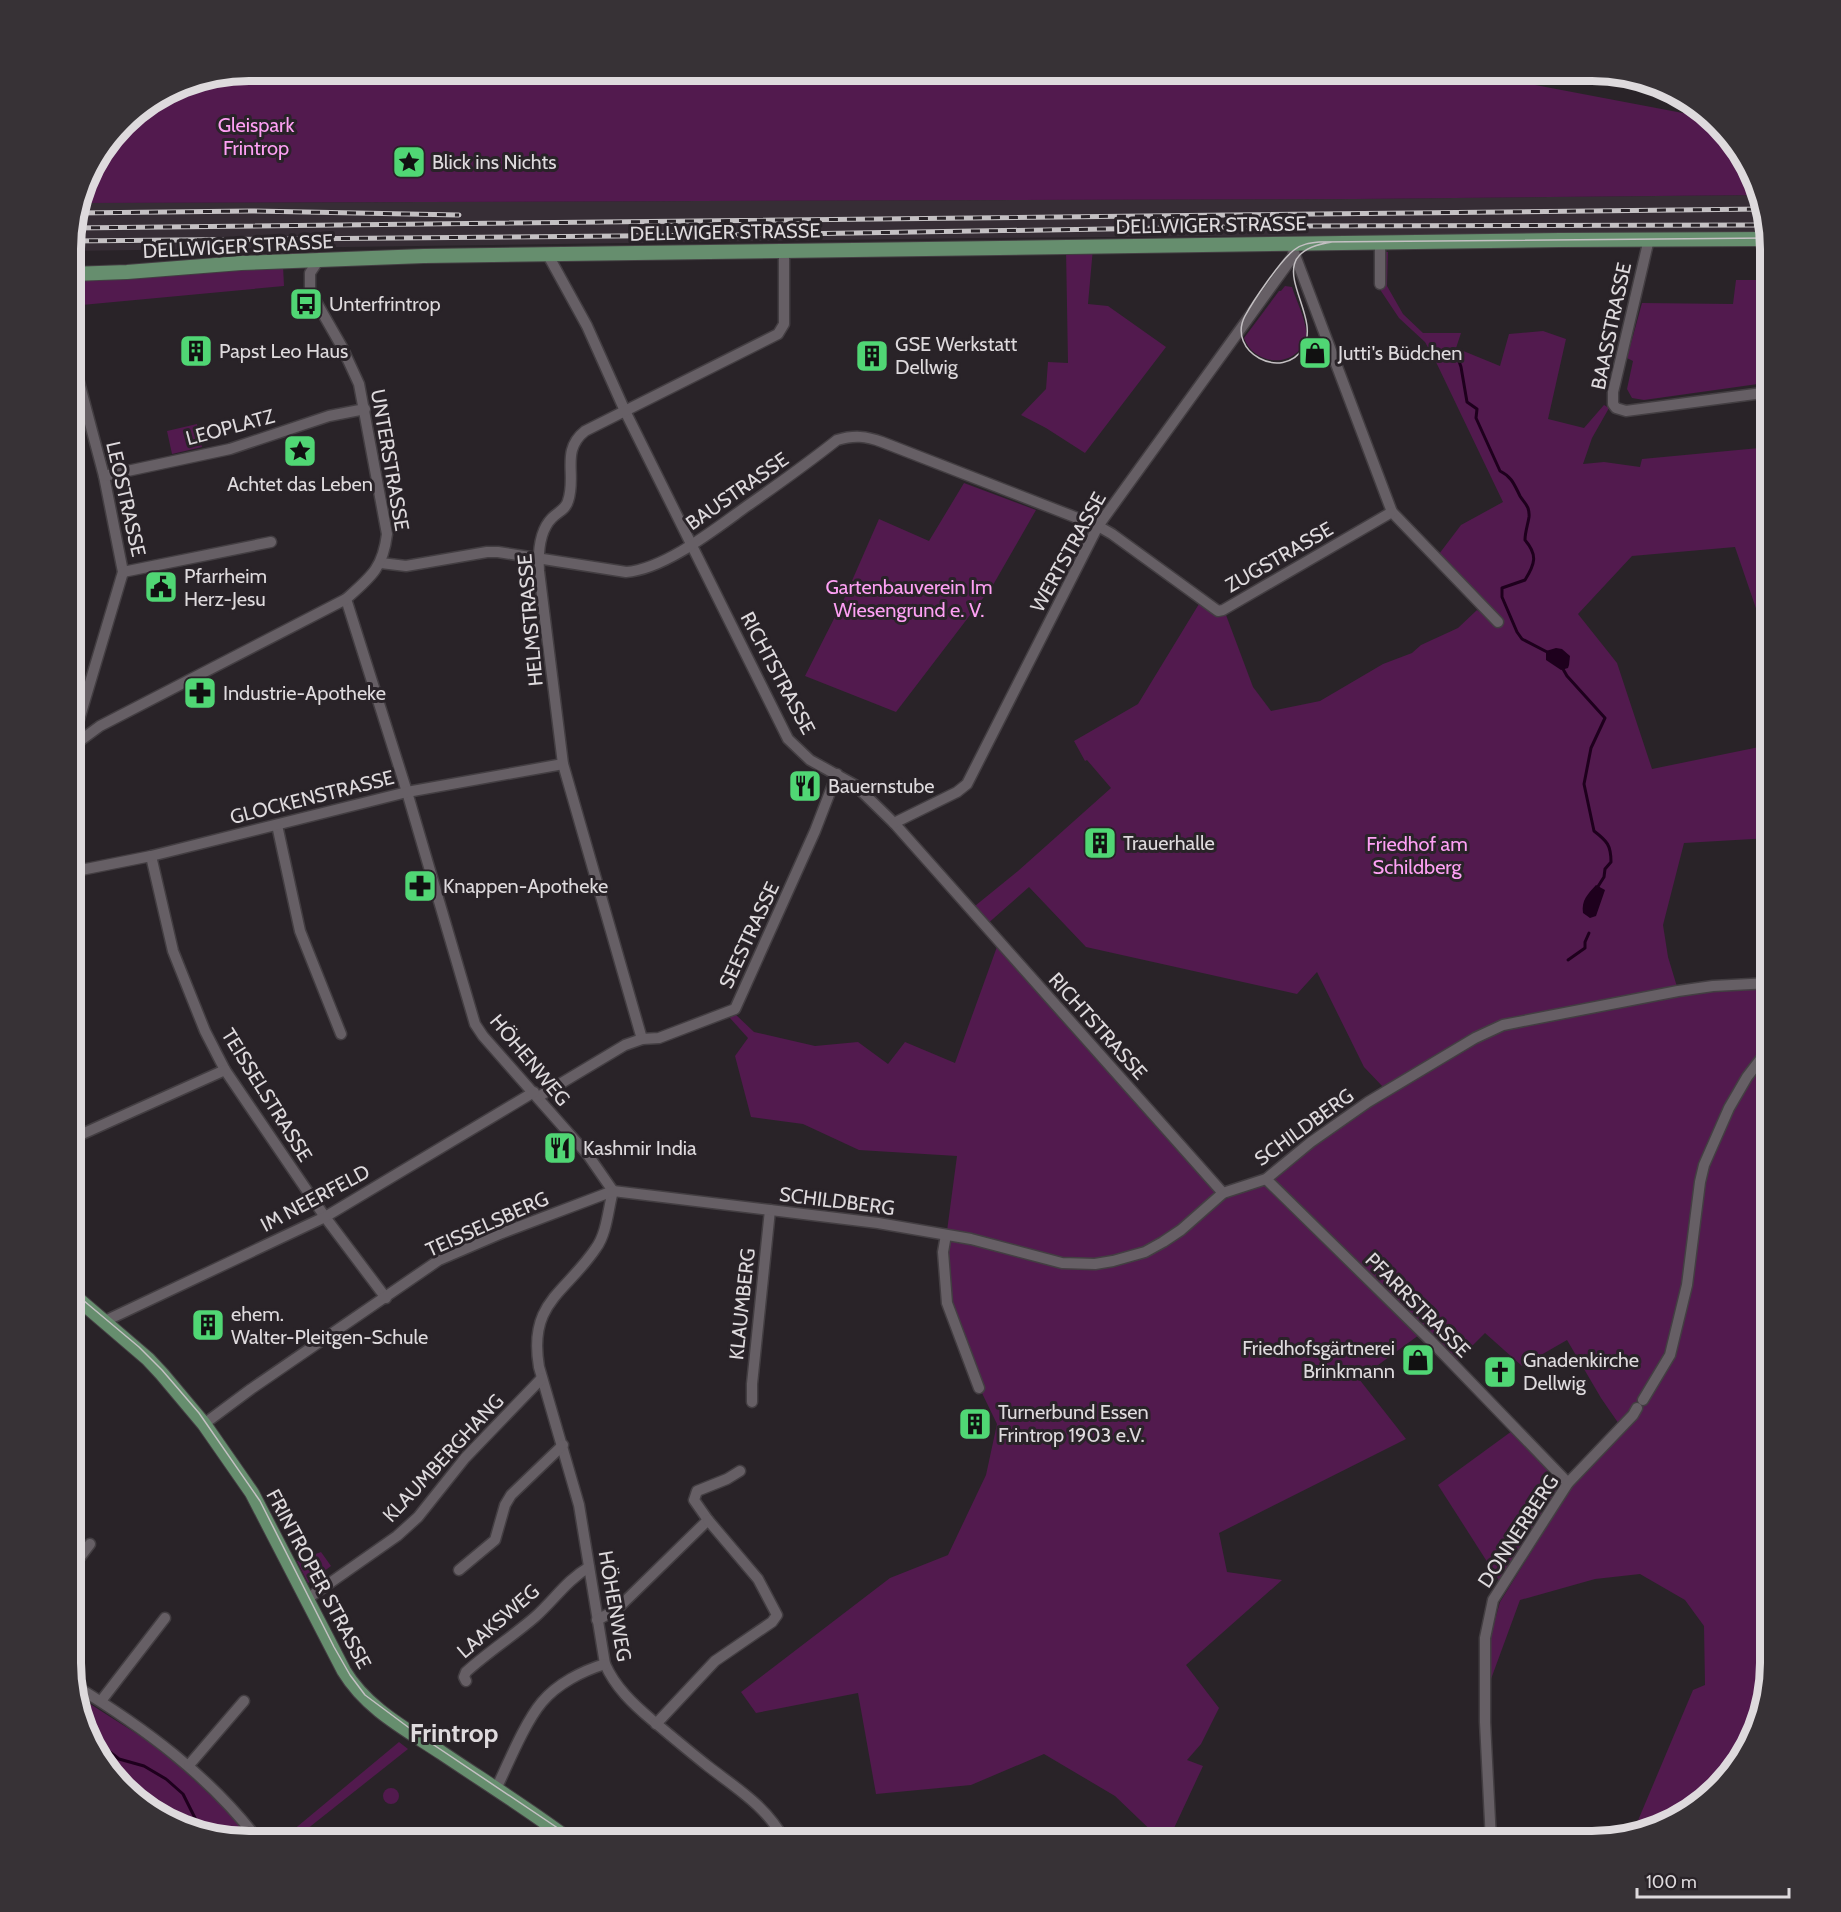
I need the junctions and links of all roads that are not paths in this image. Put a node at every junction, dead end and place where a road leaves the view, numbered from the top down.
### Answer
1 (1649, 239) junction
2 (1760, 239) edge
3 (1380, 243) junction
4 (1293, 249) junction
5 (784, 251) junction
6 (548, 255) junction
7 (318, 261) junction
8 (81, 274) edge
9 (1380, 284) dead end
10 (81, 390) edge
11 (1760, 393) edge
12 (365, 409) junction
13 (625, 411) junction
14 (104, 476) junction
15 (1392, 512) junction
16 (1098, 526) junction
17 (271, 542) dead end
18 (692, 545) junction
19 (538, 558) junction
20 (381, 563) junction
21 (123, 573) junction
22 (346, 599) junction
23 (1498, 622) dead end
24 (81, 701) edge
25 (81, 728) edge
26 (88, 734) junction
27 (81, 743) edge
28 (563, 764) junction
29 (837, 774) junction
30 (407, 792) junction
31 (894, 823) junction
32 (277, 825) junction
33 (151, 856) junction
34 (81, 870) edge
35 (1760, 984) edge
36 (341, 1034) dead end
37 (642, 1039) junction
38 (1760, 1060) edge
39 (225, 1070) junction
40 (536, 1095) junction
41 (81, 1134) edge
42 (1266, 1179) junction
43 (613, 1191) junction
44 (1223, 1193) junction
45 (770, 1210) junction
46 (325, 1217) junction
47 (946, 1234) junction
48 (386, 1299) junction
49 (81, 1301) edge
50 (105, 1321) junction
51 (542, 1378) junction
52 (980, 1388) dead end
53 (752, 1402) dead end
54 (204, 1424) junction
55 (563, 1445) junction
56 (740, 1471) dead end
57 (1568, 1483) junction
58 (708, 1520) junction
59 (90, 1544) dead end
60 (81, 1555) edge
61 (589, 1567) junction
62 (459, 1569) dead end
63 (307, 1599) junction
64 (165, 1617) dead end
65 (597, 1620) junction
66 (604, 1664) junction
67 (466, 1681) dead end
68 (83, 1690) edge
69 (101, 1701) junction
70 (244, 1701) dead end
71 (656, 1724) junction
72 (189, 1765) junction
73 (496, 1789) junction
74 (251, 1831) edge
75 (555, 1831) edge
76 (779, 1831) edge
77 (1490, 1831) edge

1 - 2 main road, DELLWIGER STRASSE
1 - 3 main road, DELLWIGER STRASSE
1 - 11 street, BAASSTRASSE
3 - 4 main road, DELLWIGER STRASSE
3 - 9 street
4 - 5 main road, DELLWIGER STRASSE
4 - 15 street
4 - 16 street, WERTSTRASSE
5 - 6 main road, DELLWIGER STRASSE
5 - 13 street, HELMSTRASSE
6 - 7 main road, DELLWIGER STRASSE
6 - 13 street, RICHTSTRASSE
7 - 8 main road, DELLWIGER STRASSE
7 - 12 street, UNTERSTRASSE
10 - 14 street, LEOSTRASSE
12 - 14 street, LEOPLATZ
12 - 20 street, UNTERSTRASSE
13 - 18 street, RICHTSTRASSE
13 - 19 street, HELMSTRASSE
14 - 21 street, LEOSTRASSE
15 - 16 street, ZUGSTRASSE
15 - 23 street
16 - 18 street, BAUSTRASSE
16 - 31 street, WERTSTRASSE
17 - 21 street
18 - 19 street, BAUSTRASSE
18 - 29 street, RICHTSTRASSE
19 - 20 street, BAUSTRASSE
19 - 28 street, HELMSTRASSE
20 - 22 street, UNTERSTRASSE
21 - 24 street, LEOSTRASSE
22 - 26 street, UNTERSTRASSE
22 - 30 street, HÖHENWEG
25 - 26 street
26 - 27 street, UNTERSTRASSE
28 - 30 street, GLOCKENSTRASSE
28 - 37 street, HELMSTRASSE
29 - 31 street, RICHTSTRASSE
29 - 37 street, SEESTRASSE
30 - 32 street, GLOCKENSTRASSE
30 - 40 street, HÖHENWEG
31 - 44 street, RICHTSTRASSE
32 - 33 street, GLOCKENSTRASSE
32 - 36 street
33 - 34 street, GLOCKENSTRASSE
33 - 39 street, TEISSELSTRASSE
35 - 42 street, SCHILDBERG
37 - 40 street, SEESTRASSE
38 - 57 street, DONNERBERG
39 - 41 street
39 - 46 street, TEISSELSTRASSE
40 - 43 street, HÖHENWEG
40 - 46 street, IM NEERFELD
42 - 44 street, SCHILDBERG
42 - 57 street, PFARRSTRASSE
43 - 45 street, SCHILDBERG
43 - 48 street, TEISSELSBERG
43 - 51 street, HÖHENWEG
44 - 47 street, SCHILDBERG
45 - 47 street, SCHILDBERG
45 - 53 street, KLAUMBERG
46 - 48 street, TEISSELSTRASSE
46 - 50 street, IM NEERFELD
47 - 52 street
48 - 54 street, TEISSELSBERG
49 - 50 main road, FRINTROPER STRASSE
50 - 54 main road, FRINTROPER STRASSE
51 - 55 street, HÖHENWEG
51 - 63 street, KLAUMBERGHANG
54 - 63 main road, FRINTROPER STRASSE
55 - 61 street, HÖHENWEG
55 - 62 street
56 - 58 street
57 - 77 street, DONNERBERG
58 - 65 street
58 - 71 street
59 - 60 street
61 - 65 street, HÖHENWEG
61 - 67 street, LAAKSWEG
63 - 73 main road, FRINTROPER STRASSE
64 - 69 street
65 - 66 street, HÖHENWEG
66 - 71 street, HÖHENWEG
66 - 73 street
68 - 69 street
69 - 72 street
70 - 72 street
71 - 76 street, HÖHENWEG
72 - 74 street
73 - 75 main road, FRINTROPER STRASSE

